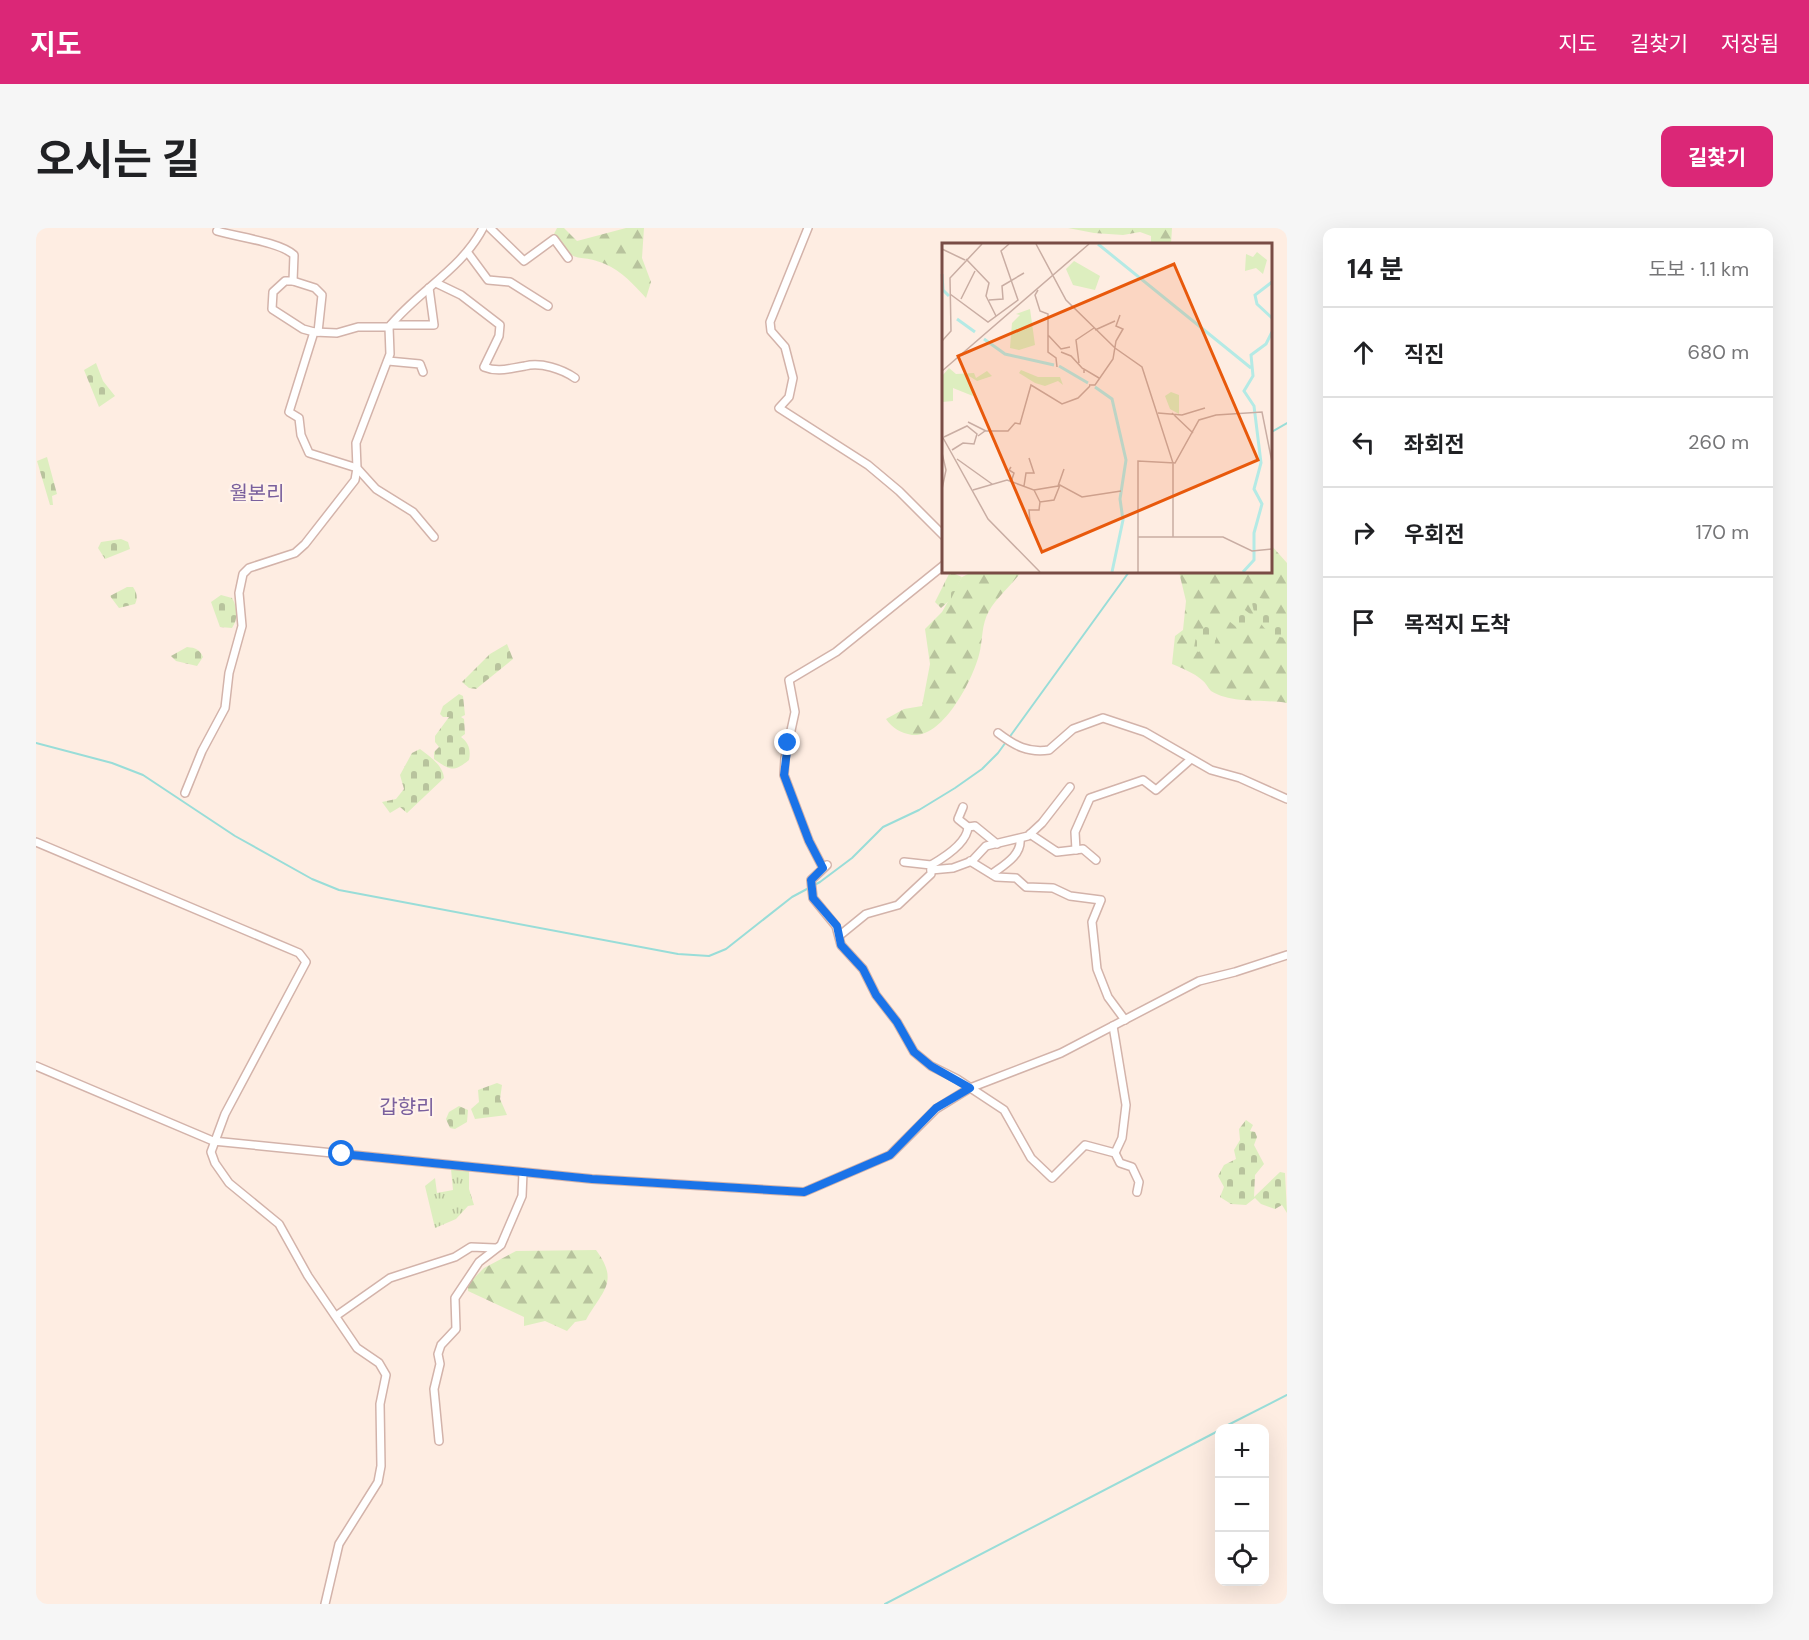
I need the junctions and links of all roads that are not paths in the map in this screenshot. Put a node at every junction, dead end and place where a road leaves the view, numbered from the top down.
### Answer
1 (483, 228) edge
2 (490, 228) edge
3 (808, 228) edge
4 (217, 231) dead end
5 (468, 253) junction
6 (568, 258) dead end
7 (293, 281) junction
8 (436, 283) junction
9 (429, 288) junction
10 (548, 306) dead end
11 (390, 326) junction
12 (316, 332) junction
13 (388, 361) junction
14 (423, 372) dead end
15 (574, 378) dead end
16 (357, 468) junction
17 (942, 534) edge
18 (434, 537) dead end
19 (942, 567) edge
20 (1000, 735) dead end
21 (1190, 760) junction
22 (1070, 787) dead end
23 (185, 794) dead end
24 (1287, 799) edge
25 (963, 807) dead end
26 (968, 827) junction
27 (1030, 834) junction
28 (1020, 839) junction
29 (36, 842) edge
30 (997, 844) junction
31 (1076, 850) junction
32 (1096, 860) dead end
33 (970, 861) junction
34 (904, 862) dead end
35 (931, 867) junction
36 (992, 874) junction
37 (839, 936) junction
38 (1287, 955) edge
39 (1125, 1020) junction
40 (1113, 1026) junction
41 (36, 1066) edge
42 (970, 1088) junction
43 (213, 1141) junction
44 (1115, 1153) junction
45 (523, 1172) junction
46 (1137, 1192) dead end
47 (495, 1248) junction
48 (336, 1316) junction
49 (438, 1441) dead end
50 (325, 1604) edge

1 - 5 street
2 - 6 street
3 - 17 street
4 - 7 street
5 - 8 street
5 - 10 street
7 - 12 street
7 - 12 street
8 - 9 street
8 - 15 street
9 - 11 street
9 - 11 street
11 - 12 street
11 - 13 street
12 - 16 street
13 - 14 street
13 - 16 street
16 - 18 street
16 - 23 street
19 - 37 street
20 - 21 street
21 - 24 street
21 - 31 street
22 - 27 street
25 - 26 street
26 - 30 street
26 - 35 street
27 - 28 street
27 - 31 street
28 - 30 street
28 - 36 street
29 - 43 street
30 - 33 street
31 - 32 street
33 - 35 street
33 - 36 street
34 - 35 street
35 - 37 street
36 - 39 street
37 - 42 street
38 - 39 street
39 - 40 street
40 - 42 street
40 - 44 street
41 - 43 street
42 - 44 street
42 - 45 street
43 - 45 street
43 - 48 street
44 - 46 street
45 - 47 street
47 - 48 street
47 - 49 street
48 - 50 street

